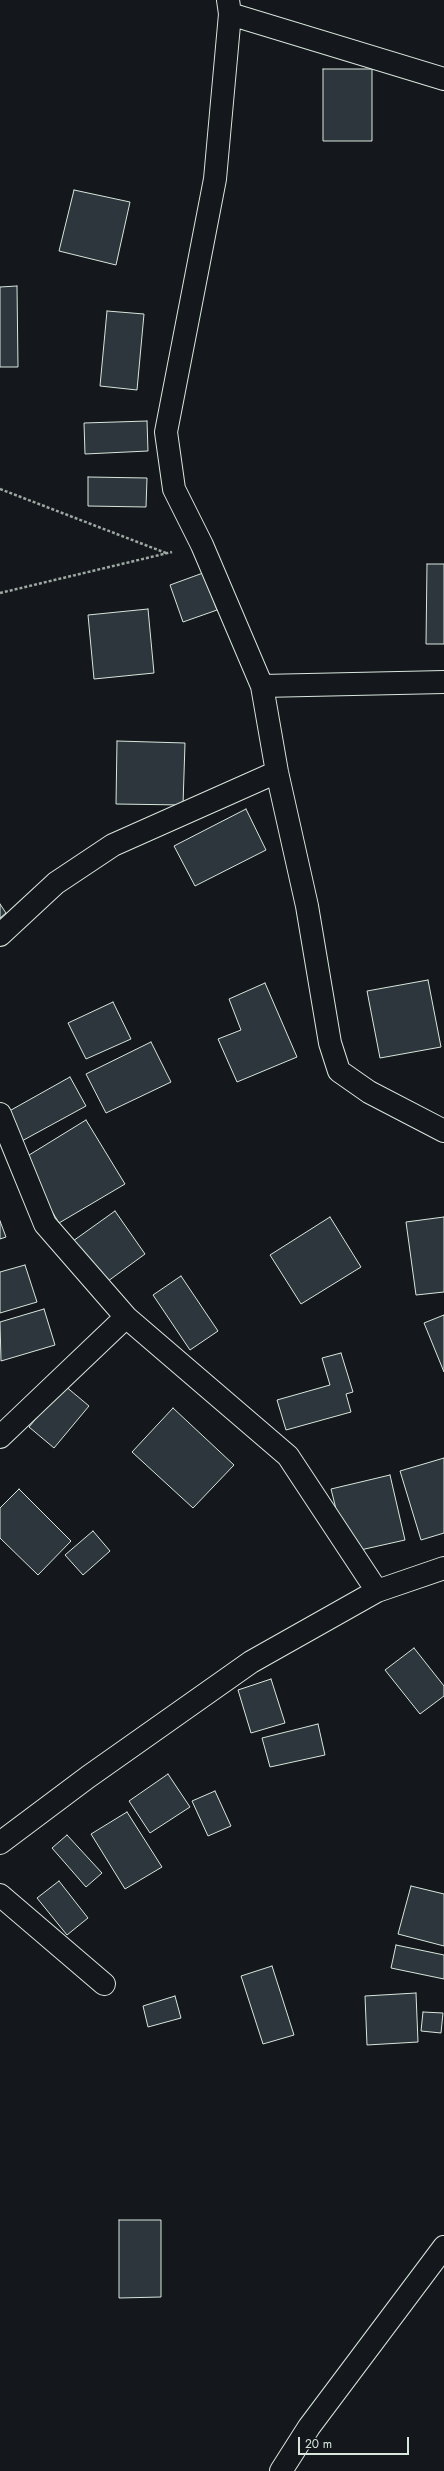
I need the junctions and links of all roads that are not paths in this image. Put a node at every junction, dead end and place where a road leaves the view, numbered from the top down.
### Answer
1 (229, 7) edge
2 (444, 79) edge
3 (444, 682) edge
4 (262, 686) junction
5 (277, 772) junction
6 (0, 935) edge
7 (0, 1114) edge
8 (444, 1131) edge
9 (126, 1317) junction
10 (0, 1437) edge
11 (444, 1568) edge
12 (377, 1591) junction
13 (1, 1841) edge
14 (0, 1895) edge
15 (104, 1984) dead end
16 (444, 2247) edge
17 (281, 2471) edge

1 - 2 street
1 - 4 street
3 - 4 street
4 - 5 street
5 - 6 street
5 - 8 street
7 - 9 street
9 - 10 street
9 - 12 street
11 - 12 street
12 - 13 street
14 - 15 street
16 - 17 street

